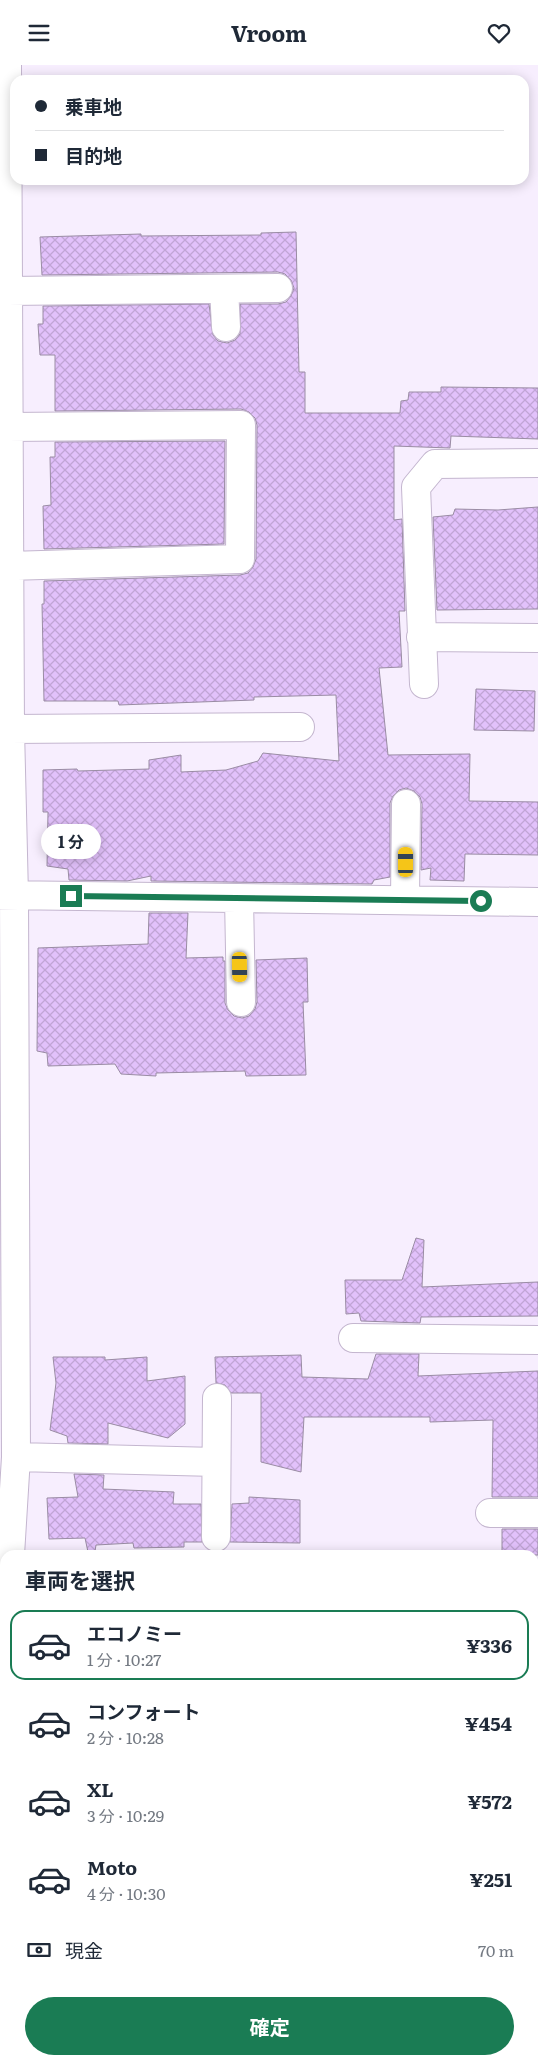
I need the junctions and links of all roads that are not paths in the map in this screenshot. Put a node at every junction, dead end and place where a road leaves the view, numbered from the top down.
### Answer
1 (7, 65) edge
2 (278, 288) dead end
3 (224, 289) junction
4 (8, 291) junction
5 (226, 327) dead end
6 (6, 413) edge
7 (538, 463) edge
8 (9, 566) junction
9 (421, 637) junction
10 (538, 638) edge
11 (424, 684) dead end
12 (300, 727) dead end
13 (10, 729) junction
14 (406, 804) dead end
15 (7, 895) edge
16 (239, 898) junction
17 (405, 900) junction
18 (538, 901) edge
19 (241, 1002) dead end
20 (353, 1338) dead end
21 (538, 1340) edge
22 (217, 1398) dead end
23 (16, 1457) junction
24 (216, 1462) junction
25 (490, 1513) dead end
26 (538, 1513) edge
27 (216, 1537) dead end
28 (9, 1547) edge

1 - 4 street
2 - 3 street
3 - 4 street
3 - 5 street
4 - 6 street
6 - 8 street
6 - 8 street
7 - 9 street
8 - 13 street
9 - 10 street
9 - 11 street
12 - 13 street
13 - 15 street
14 - 17 street
15 - 16 street
15 - 23 street
16 - 17 street
16 - 19 street
17 - 18 street
20 - 21 street
22 - 24 street
23 - 24 street
23 - 28 street
24 - 27 street
25 - 26 street

